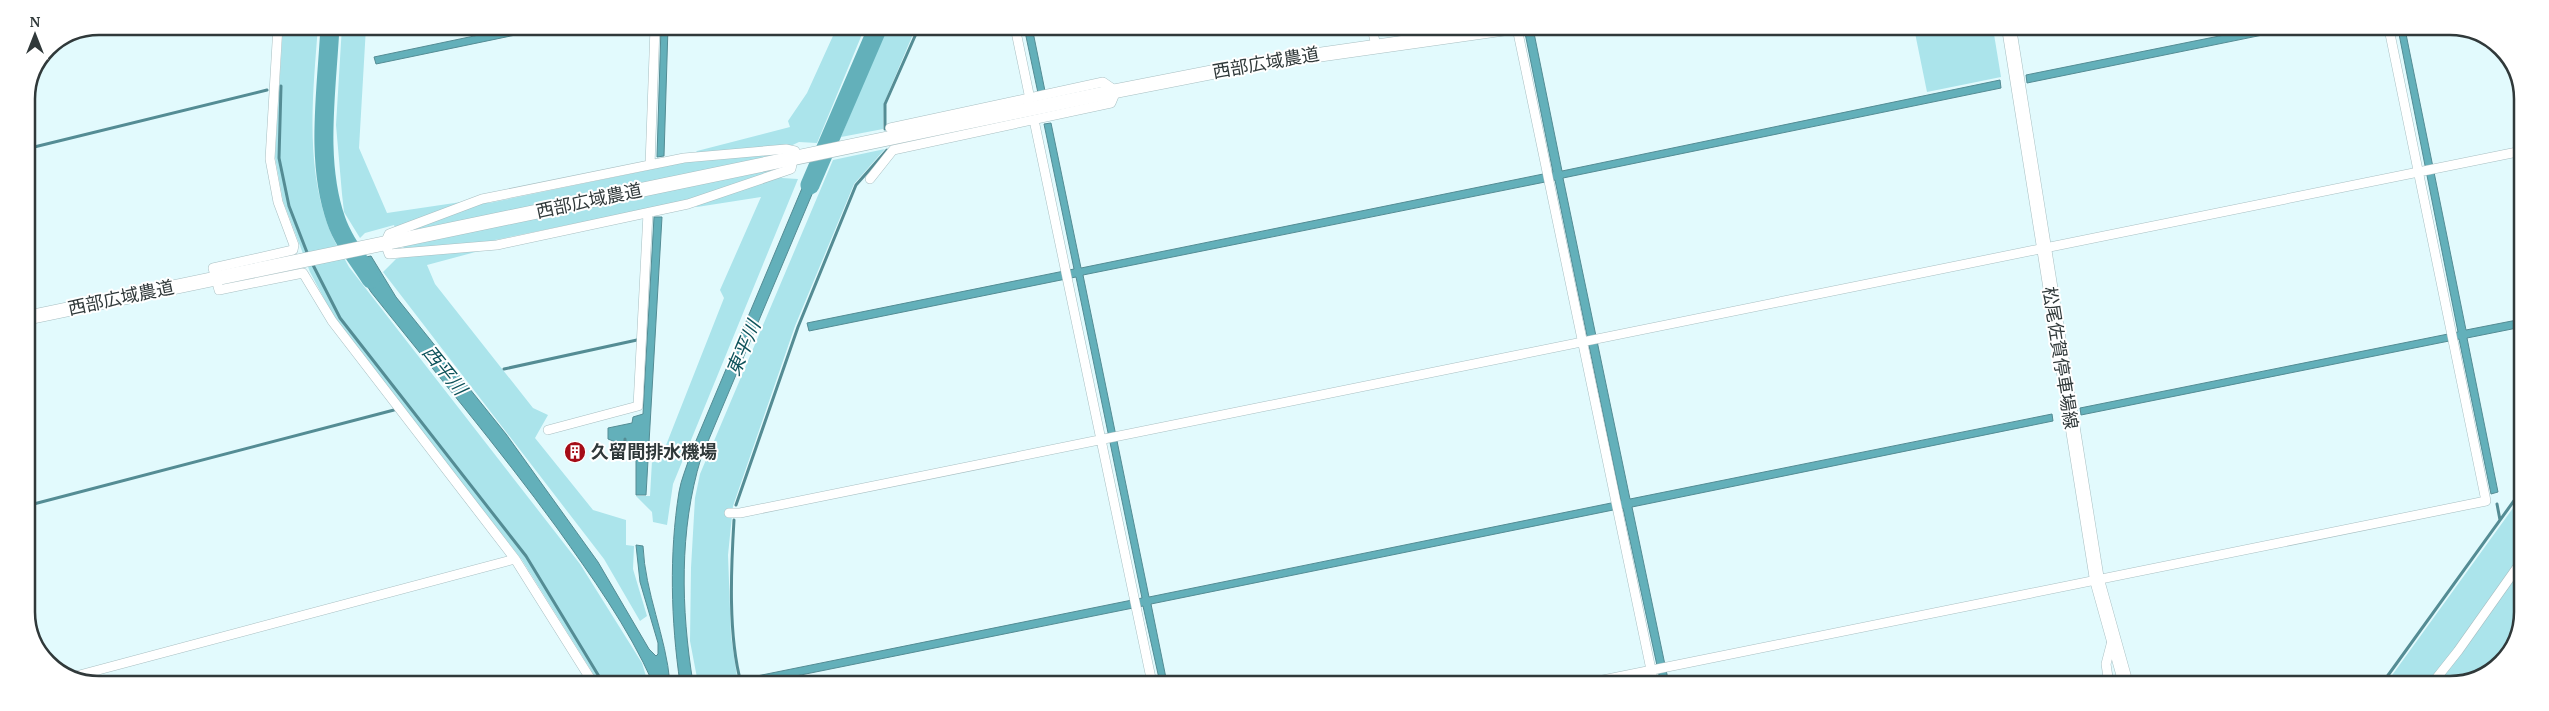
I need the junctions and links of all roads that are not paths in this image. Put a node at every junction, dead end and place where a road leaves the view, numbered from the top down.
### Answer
1 (277, 35) edge
2 (655, 35) edge
3 (1016, 35) edge
4 (1374, 35) edge
5 (1456, 35) edge
6 (1518, 35) edge
7 (2009, 35) edge
8 (2390, 35) edge
9 (1376, 46) junction
10 (1116, 91) junction
11 (1030, 99) junction
12 (1034, 120) junction
13 (890, 128) dead end
14 (2514, 153) edge
15 (793, 159) junction
16 (650, 165) junction
17 (2420, 171) junction
18 (870, 179) dead end
19 (648, 213) junction
20 (385, 243) junction
21 (2042, 248) junction
22 (216, 278) junction
23 (35, 316) edge
24 (1583, 341) junction
25 (548, 430) dead end
26 (1104, 438) junction
27 (729, 513) dead end
28 (515, 559) junction
29 (2514, 572) edge
30 (2097, 580) junction
31 (2112, 640) junction
32 (1651, 670) junction
33 (83, 674) edge
34 (589, 676) edge
35 (1151, 676) edge
36 (1622, 676) edge
37 (1652, 676) edge
38 (2108, 676) edge
39 (2123, 676) edge
40 (2438, 676) edge

1 - 22 street
2 - 16 street
3 - 11 street
4 - 9 street
5 - 9 street, 西部広域農道
6 - 24 street
7 - 21 street, 松尾佐賀停車場線
8 - 17 street
9 - 10 street, 西部広域農道
10 - 11 street
10 - 12 street
10 - 15 street, 西部広域農道
11 - 13 street
12 - 18 street
12 - 26 street
14 - 17 street
15 - 16 street
15 - 19 street
15 - 20 street, 西部広域農道
16 - 20 street
17 - 21 street
17 - 30 street
19 - 20 street
19 - 25 street
20 - 22 street, 西部広域農道
21 - 24 street
21 - 30 street, 松尾佐賀停車場線
22 - 23 street, 西部広域農道
22 - 28 street
24 - 26 street
24 - 32 street
26 - 27 street
26 - 35 street
28 - 33 street
28 - 34 street
29 - 40 street
30 - 31 street, 松尾佐賀停車場線
30 - 32 street
31 - 38 street
31 - 39 street, 松尾佐賀停車場線
32 - 36 street
32 - 37 street

